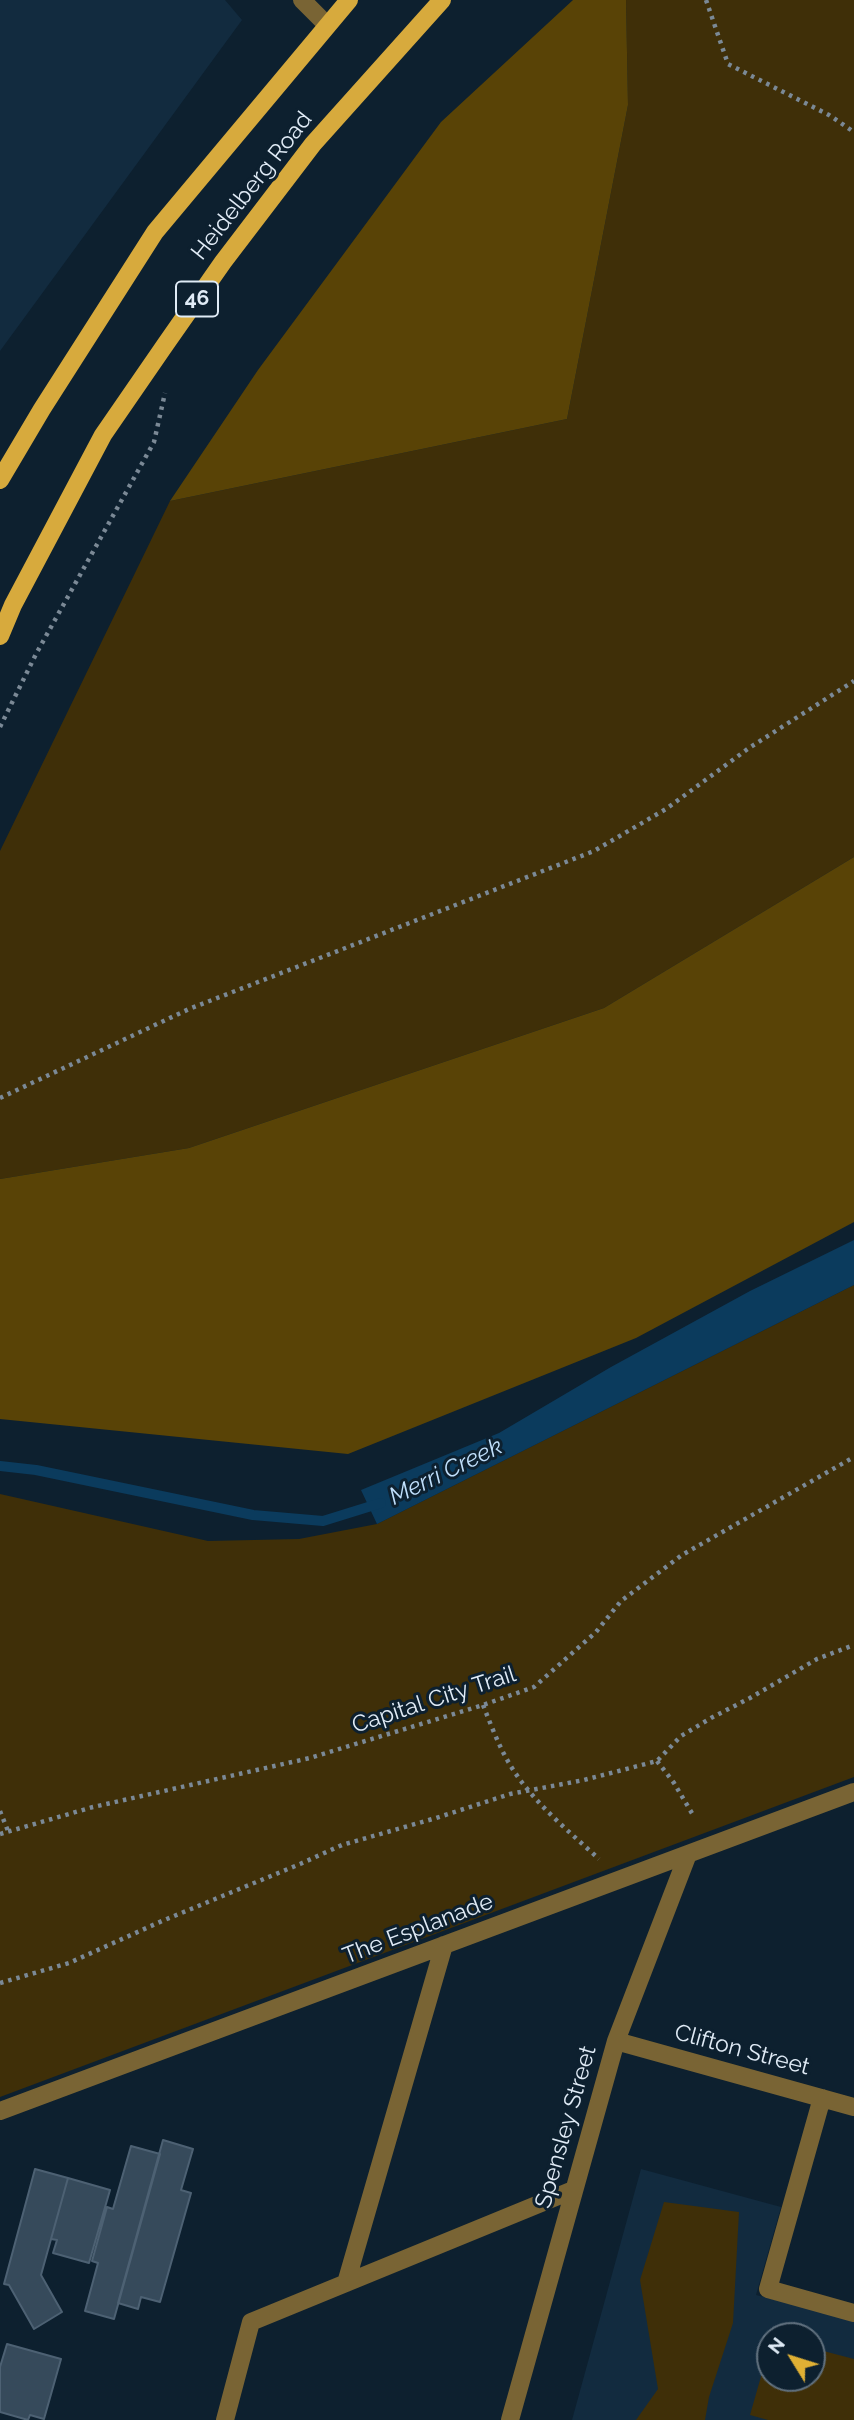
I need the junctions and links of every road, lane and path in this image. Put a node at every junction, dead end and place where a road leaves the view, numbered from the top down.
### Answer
1 (302, 0) edge
2 (349, 0) edge
3 (442, 0) edge
4 (706, 0) edge
5 (327, 25) junction
6 (854, 132) edge
7 (167, 386) dead end
8 (0, 480) edge
9 (0, 636) edge
10 (854, 681) edge
11 (0, 727) edge
12 (0, 1098) edge
13 (854, 1457) edge
14 (854, 1645) edge
15 (483, 1705) junction
16 (657, 1760) junction
17 (527, 1789) junction
18 (854, 1792) edge
19 (0, 1811) edge
20 (693, 1815) dead end
21 (8, 1831) junction
22 (0, 1834) edge
23 (688, 1854) junction
24 (621, 1879) junction
25 (444, 1945) junction
26 (0, 1983) edge
27 (616, 2041) junction
28 (822, 2098) junction
29 (854, 2107) edge
30 (0, 2111) edge
31 (573, 2190) junction
32 (346, 2283) junction
33 (854, 2313) edge
34 (225, 2420) edge
35 (510, 2420) edge

1 - 5 street
2 - 5 main road, Heidelberg Road
3 - 9 main road, Heidelberg Road / 46
4 - 6 path
5 - 8 main road, Heidelberg Road
7 - 11 path
10 - 12 path
13 - 15 path, Capital City Trail
14 - 16 path
15 - 17 path
15 - 21 path, Capital City Trail
16 - 17 path
16 - 20 path
17 - 24 path
17 - 26 path
18 - 23 street, The Esplanade
19 - 21 path
21 - 22 path, Capital City Trail
23 - 24 street, The Esplanade
23 - 27 street, Spensley Street
24 - 25 street, The Esplanade
25 - 30 street, The Esplanade
25 - 32 street
27 - 28 street, Clifton Street
27 - 31 street, Spensley Street
28 - 29 street, Clifton Street
28 - 33 street
31 - 32 street
31 - 35 street, Spensley Street
32 - 34 street

